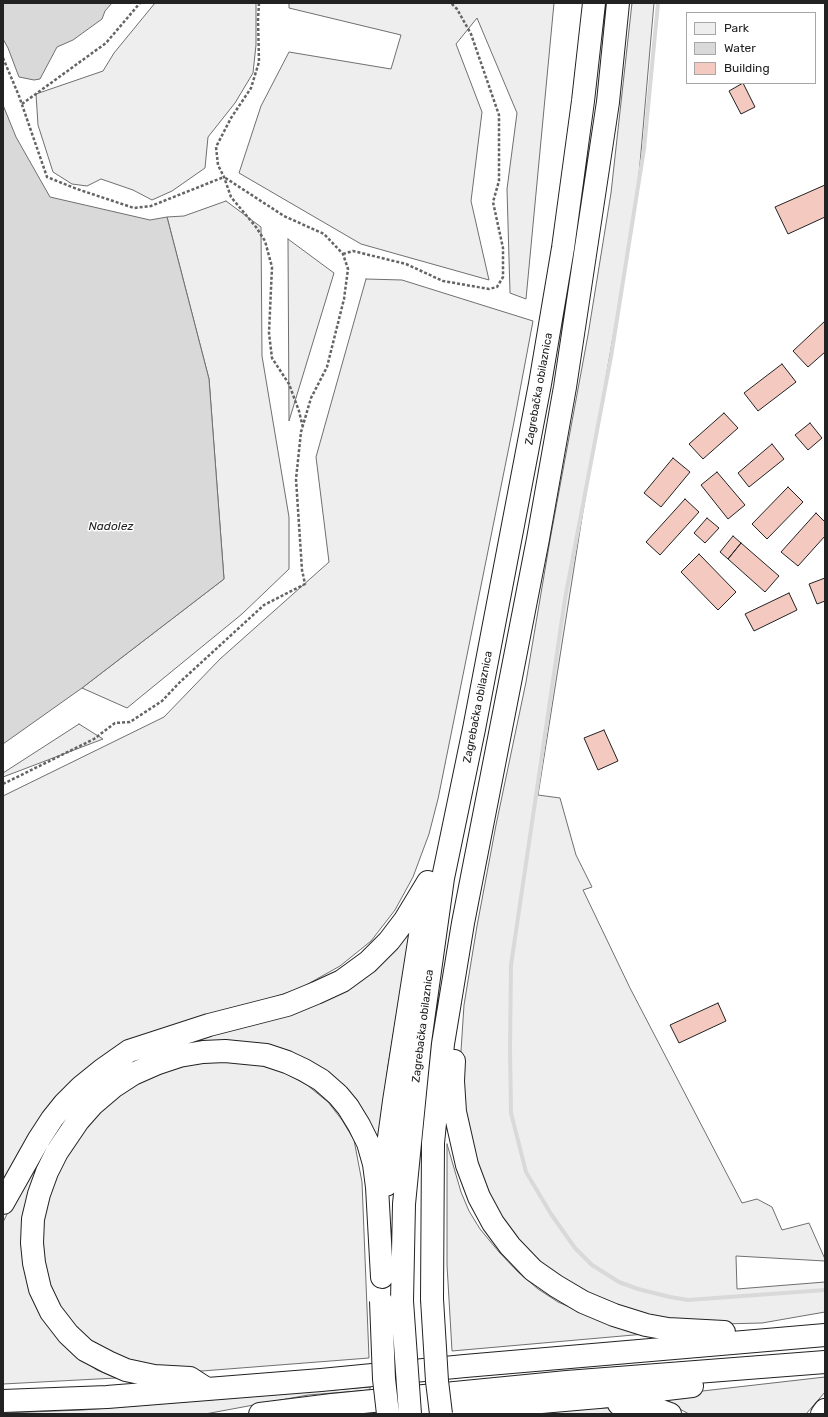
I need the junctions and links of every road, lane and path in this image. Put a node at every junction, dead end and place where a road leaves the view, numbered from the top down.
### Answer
1 (140, 3) edge
2 (259, 3) edge
3 (451, 3) edge
4 (594, 3) edge
5 (618, 3) edge
6 (3, 58) edge
7 (22, 104) junction
8 (224, 177) junction
9 (343, 254) junction
10 (303, 428) junction
11 (474, 729) junction
12 (3, 784) edge
13 (482, 822) junction
14 (428, 882) junction
15 (3, 1203) edge
16 (382, 1277) junction
17 (392, 1301) junction
18 (817, 1335) edge
19 (821, 1362) edge
20 (207, 1389) junction
21 (566, 1400) junction
22 (3, 1401) edge
23 (825, 1410) edge
24 (260, 1414) edge
25 (388, 1414) edge
26 (403, 1414) edge
27 (410, 1414) edge
28 (441, 1414) edge
29 (670, 1414) edge
30 (822, 1414) edge

1 - 7 path
2 - 8 path
3 - 9 path
4 - 11 highway, Zagrebačka obilaznica
5 - 13 highway, Zagrebačka obilaznica
6 - 7 path
7 - 8 path
8 - 9 path
8 - 10 path
9 - 10 path
10 - 12 path
11 - 14 highway
11 - 17 highway, Zagrebačka obilaznica
13 - 18 highway
13 - 28 highway, Zagrebačka obilaznica, bridge
14 - 15 highway
14 - 16 highway
16 - 17 highway
16 - 20 highway
17 - 25 highway, bridge
17 - 27 highway, Zagrebačka obilaznica, bridge
18 - 20 highway
19 - 21 highway
19 - 24 highway
20 - 22 highway
21 - 26 highway
21 - 29 highway
23 - 30 highway

